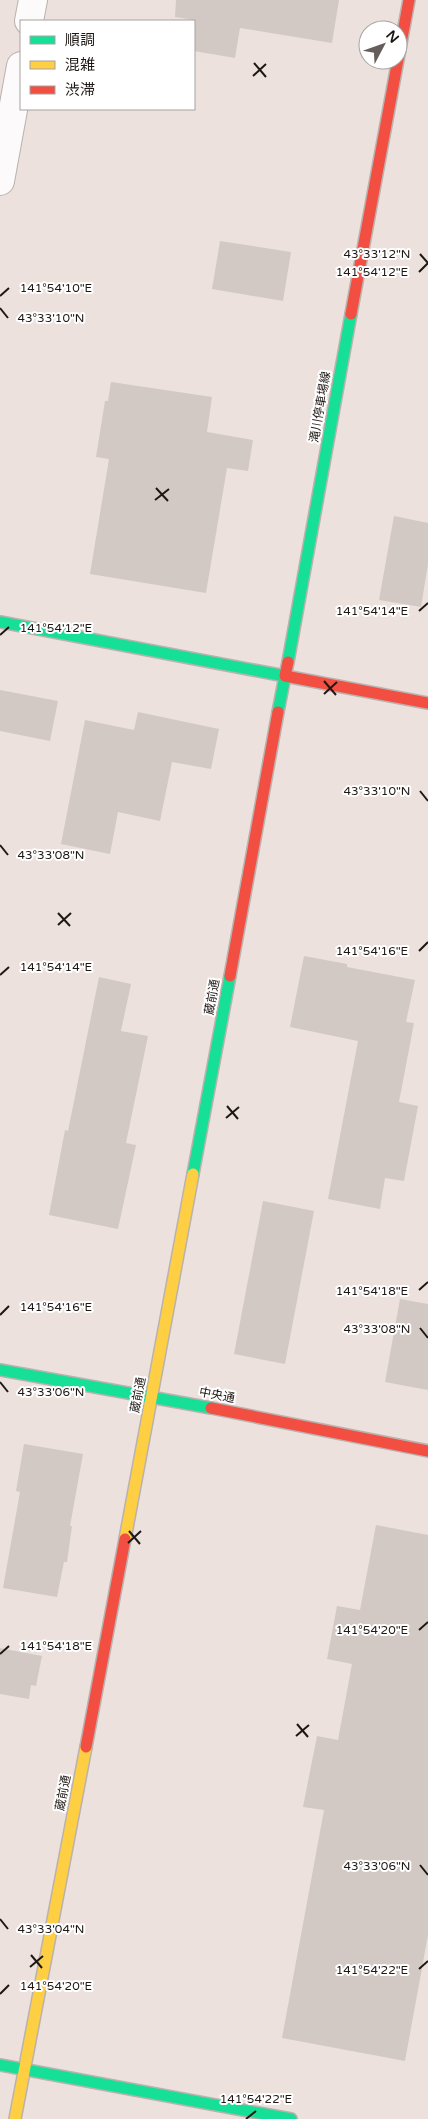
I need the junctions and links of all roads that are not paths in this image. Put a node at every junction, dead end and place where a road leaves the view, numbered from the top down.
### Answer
1 (33, 0) edge
2 (409, 0) edge
3 (29, 20) edge
4 (20, 71) edge
5 (0, 181) edge
6 (0, 622) edge
7 (285, 676) junction
8 (428, 703) edge
9 (0, 1370) edge
10 (152, 1396) junction
11 (428, 1451) edge
12 (0, 2065) edge
13 (24, 2069) junction
14 (15, 2119) edge
15 (291, 2119) edge

1 - 3 street
2 - 7 street, 滝川停車場線
4 - 5 street
6 - 7 street
7 - 8 street
7 - 10 street, 蔵前通
9 - 10 street, 中央通
10 - 11 street, 中央通
10 - 13 street, 蔵前通
12 - 13 street
13 - 14 street, 蔵前通
13 - 15 street

